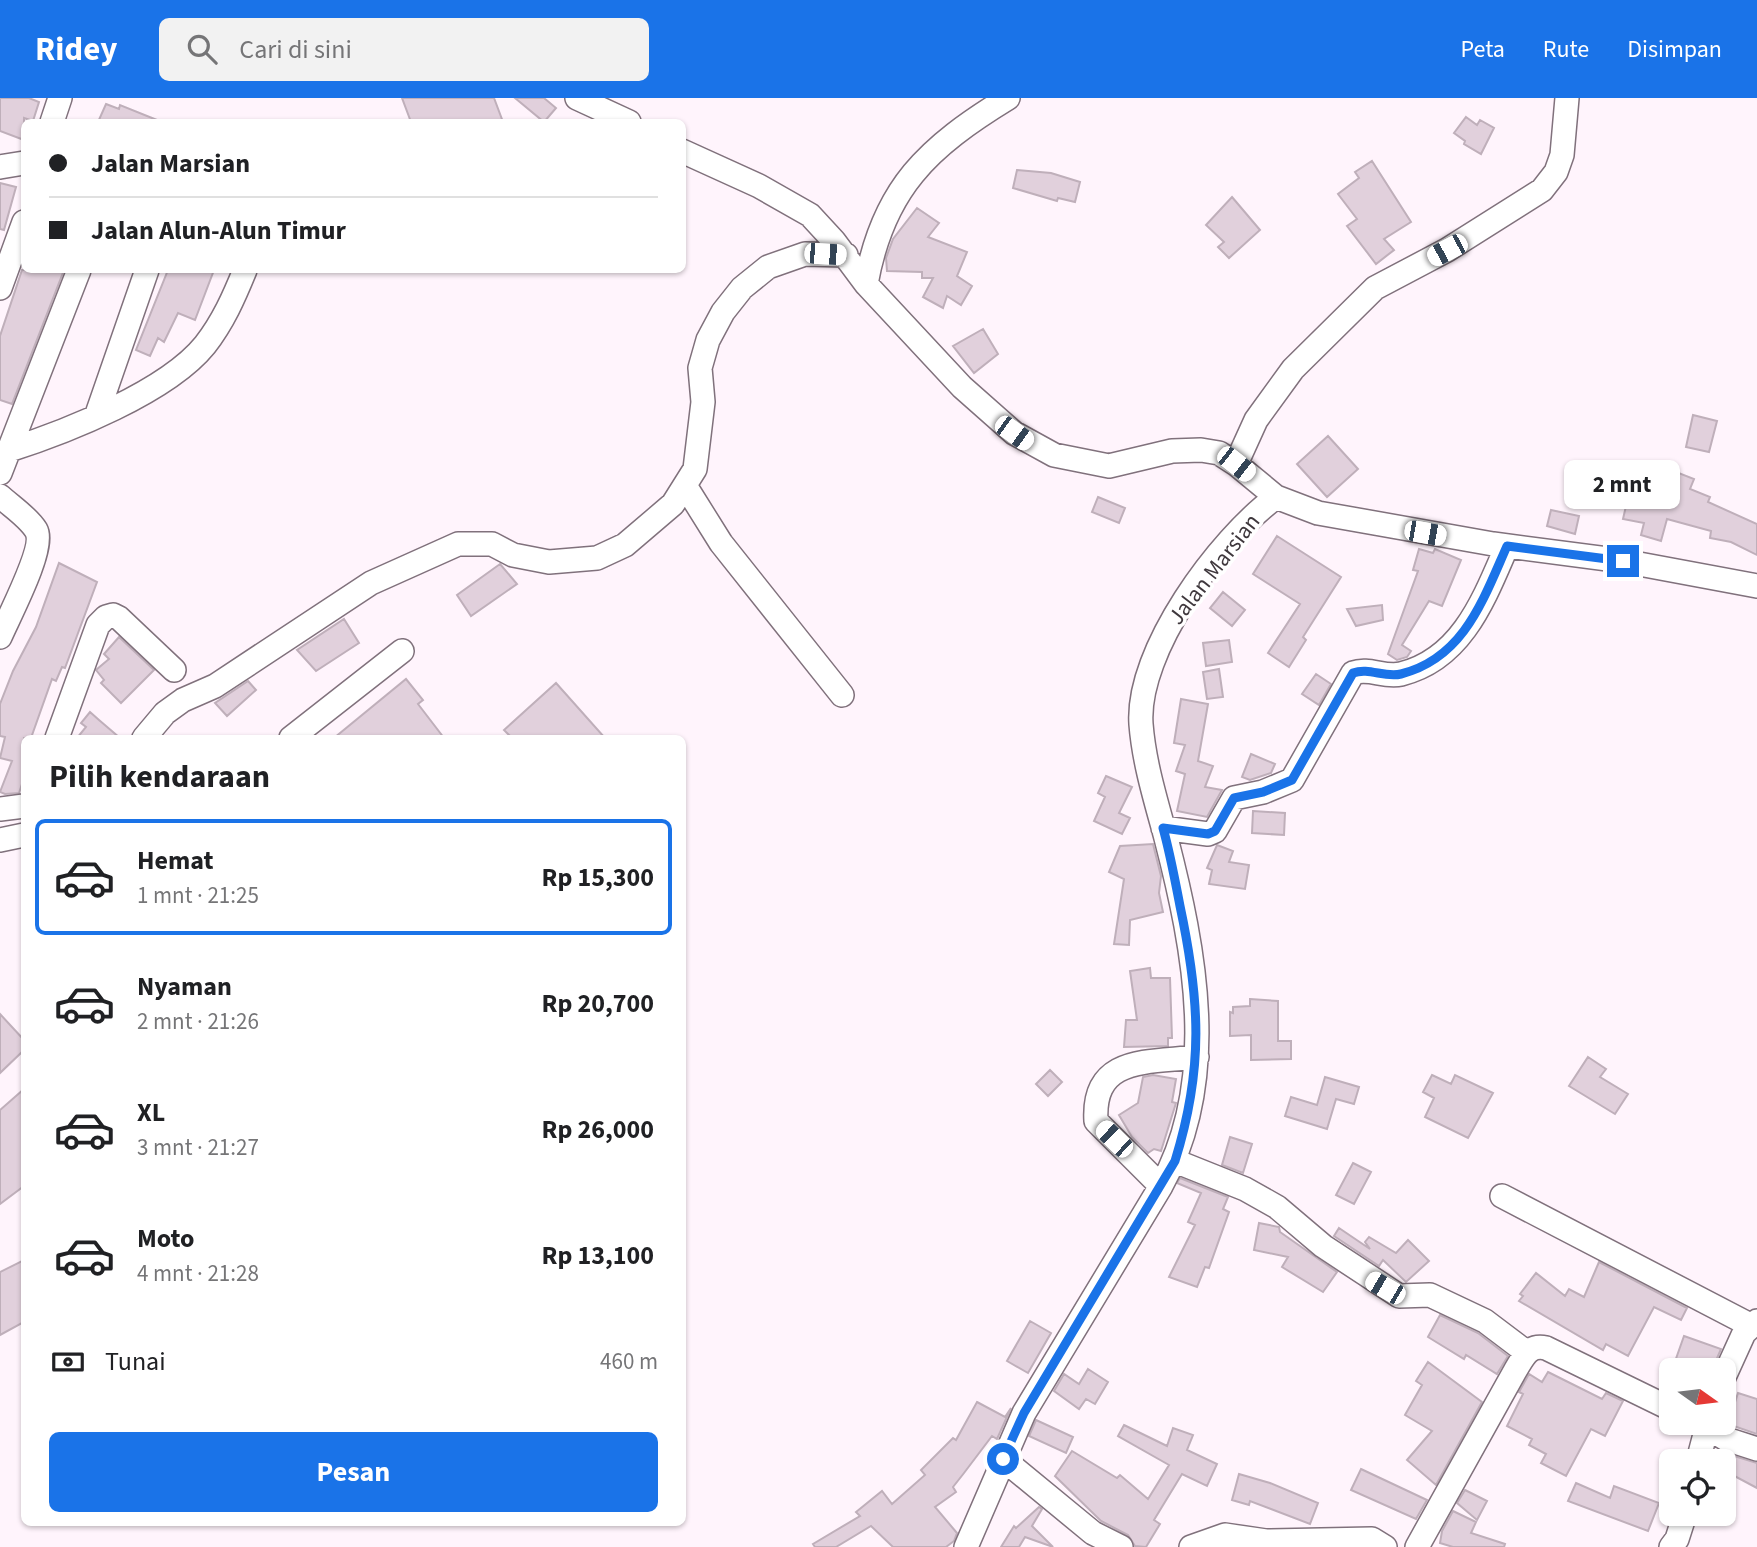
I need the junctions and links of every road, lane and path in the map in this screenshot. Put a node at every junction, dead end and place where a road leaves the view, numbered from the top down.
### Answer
1 (61, 98) edge
2 (1008, 98) edge
3 (1567, 98) edge
4 (581, 99) edge
5 (53, 119) edge
6 (623, 119) edge
7 (686, 153) edge
8 (21, 164) edge
9 (0, 167) edge
10 (21, 230) edge
11 (845, 255) junction
12 (78, 273) edge
13 (146, 273) edge
14 (244, 273) edge
15 (866, 284) junction
16 (0, 288) edge
17 (97, 414) junction
18 (9, 450) junction
19 (1236, 464) junction
20 (0, 474) edge
21 (686, 487) junction
22 (0, 496) edge
23 (1276, 497) junction
24 (1507, 546) junction
25 (1757, 586) edge
26 (0, 637) edge
27 (402, 652) dead end
28 (174, 670) dead end
29 (842, 695) dead end
30 (58, 735) edge
31 (147, 735) edge
32 (294, 735) edge
33 (21, 806) edge
34 (0, 809) edge
35 (1163, 828) junction
36 (1197, 1057) junction
37 (1175, 1161) junction
38 (1161, 1186) junction
39 (1502, 1196) dead end
40 (1754, 1323) edge
41 (1526, 1352) junction
42 (1731, 1358) edge
43 (1659, 1403) edge
44 (1719, 1435) edge
45 (1757, 1449) edge
46 (1003, 1459) junction
47 (1681, 1526) edge
48 (966, 1547) edge
49 (1121, 1547) edge
50 (1191, 1547) edge
51 (1385, 1547) edge
52 (1417, 1547) edge
53 (1671, 1547) edge

1 - 5 street
2 - 15 street
3 - 19 street
4 - 6 street
7 - 11 street
8 - 9 street
10 - 16 street
11 - 15 street
11 - 21 street
12 - 18 street
13 - 17 street
14 - 17 street
15 - 19 street
17 - 18 street
18 - 20 street
19 - 23 street
21 - 29 street
21 - 31 street
22 - 26 street
23 - 24 street
23 - 35 street, Jalan Marsian
24 - 25 street
24 - 35 street
27 - 32 street
28 - 30 street
33 - 34 street
35 - 36 street, Jalan Marsian
36 - 37 street, Jalan Marsian
36 - 38 street
37 - 38 street, Jalan Marsian
37 - 41 street
38 - 46 street, Jalan Marsian
39 - 40 street
40 - 42 street
41 - 43 street
41 - 52 street
44 - 45 street
46 - 48 street, Jalan Marsian
46 - 49 street
47 - 53 street
50 - 51 street

